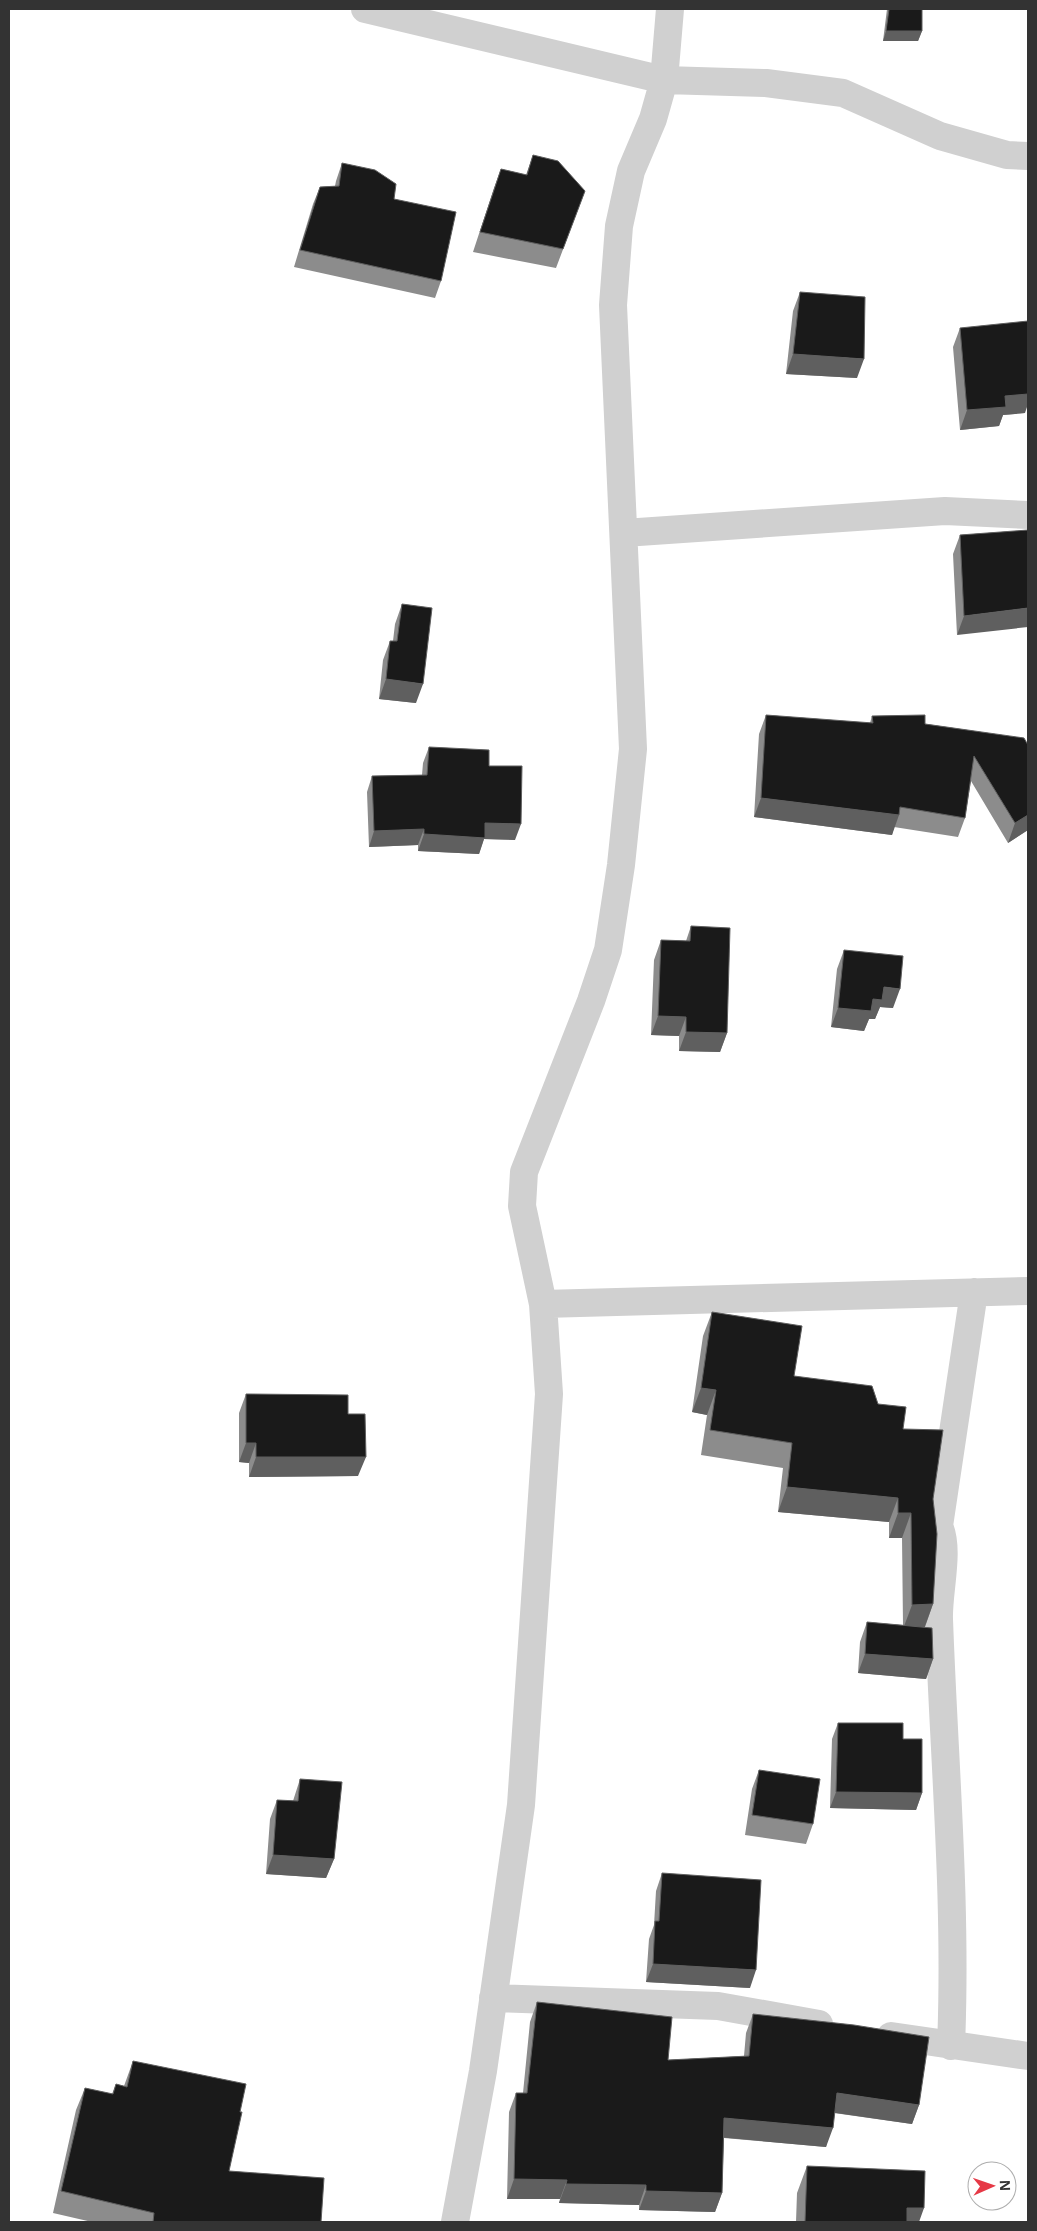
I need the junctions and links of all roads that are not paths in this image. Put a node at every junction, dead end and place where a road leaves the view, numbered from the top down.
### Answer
1 (365, 9) edge
2 (670, 9) edge
3 (664, 80) junction
4 (1028, 156) edge
5 (1028, 515) edge
6 (624, 532) junction
7 (1028, 1291) edge
8 (974, 1292) junction
9 (543, 1304) junction
10 (493, 1998) junction
11 (951, 2046) junction
12 (1028, 2056) edge
13 (455, 2222) edge

1 - 3 street
2 - 3 street
3 - 4 street
3 - 6 street
5 - 6 street
6 - 9 street
7 - 8 street
8 - 9 street
8 - 11 street
9 - 10 street
10 - 11 street
10 - 13 street
11 - 12 street

